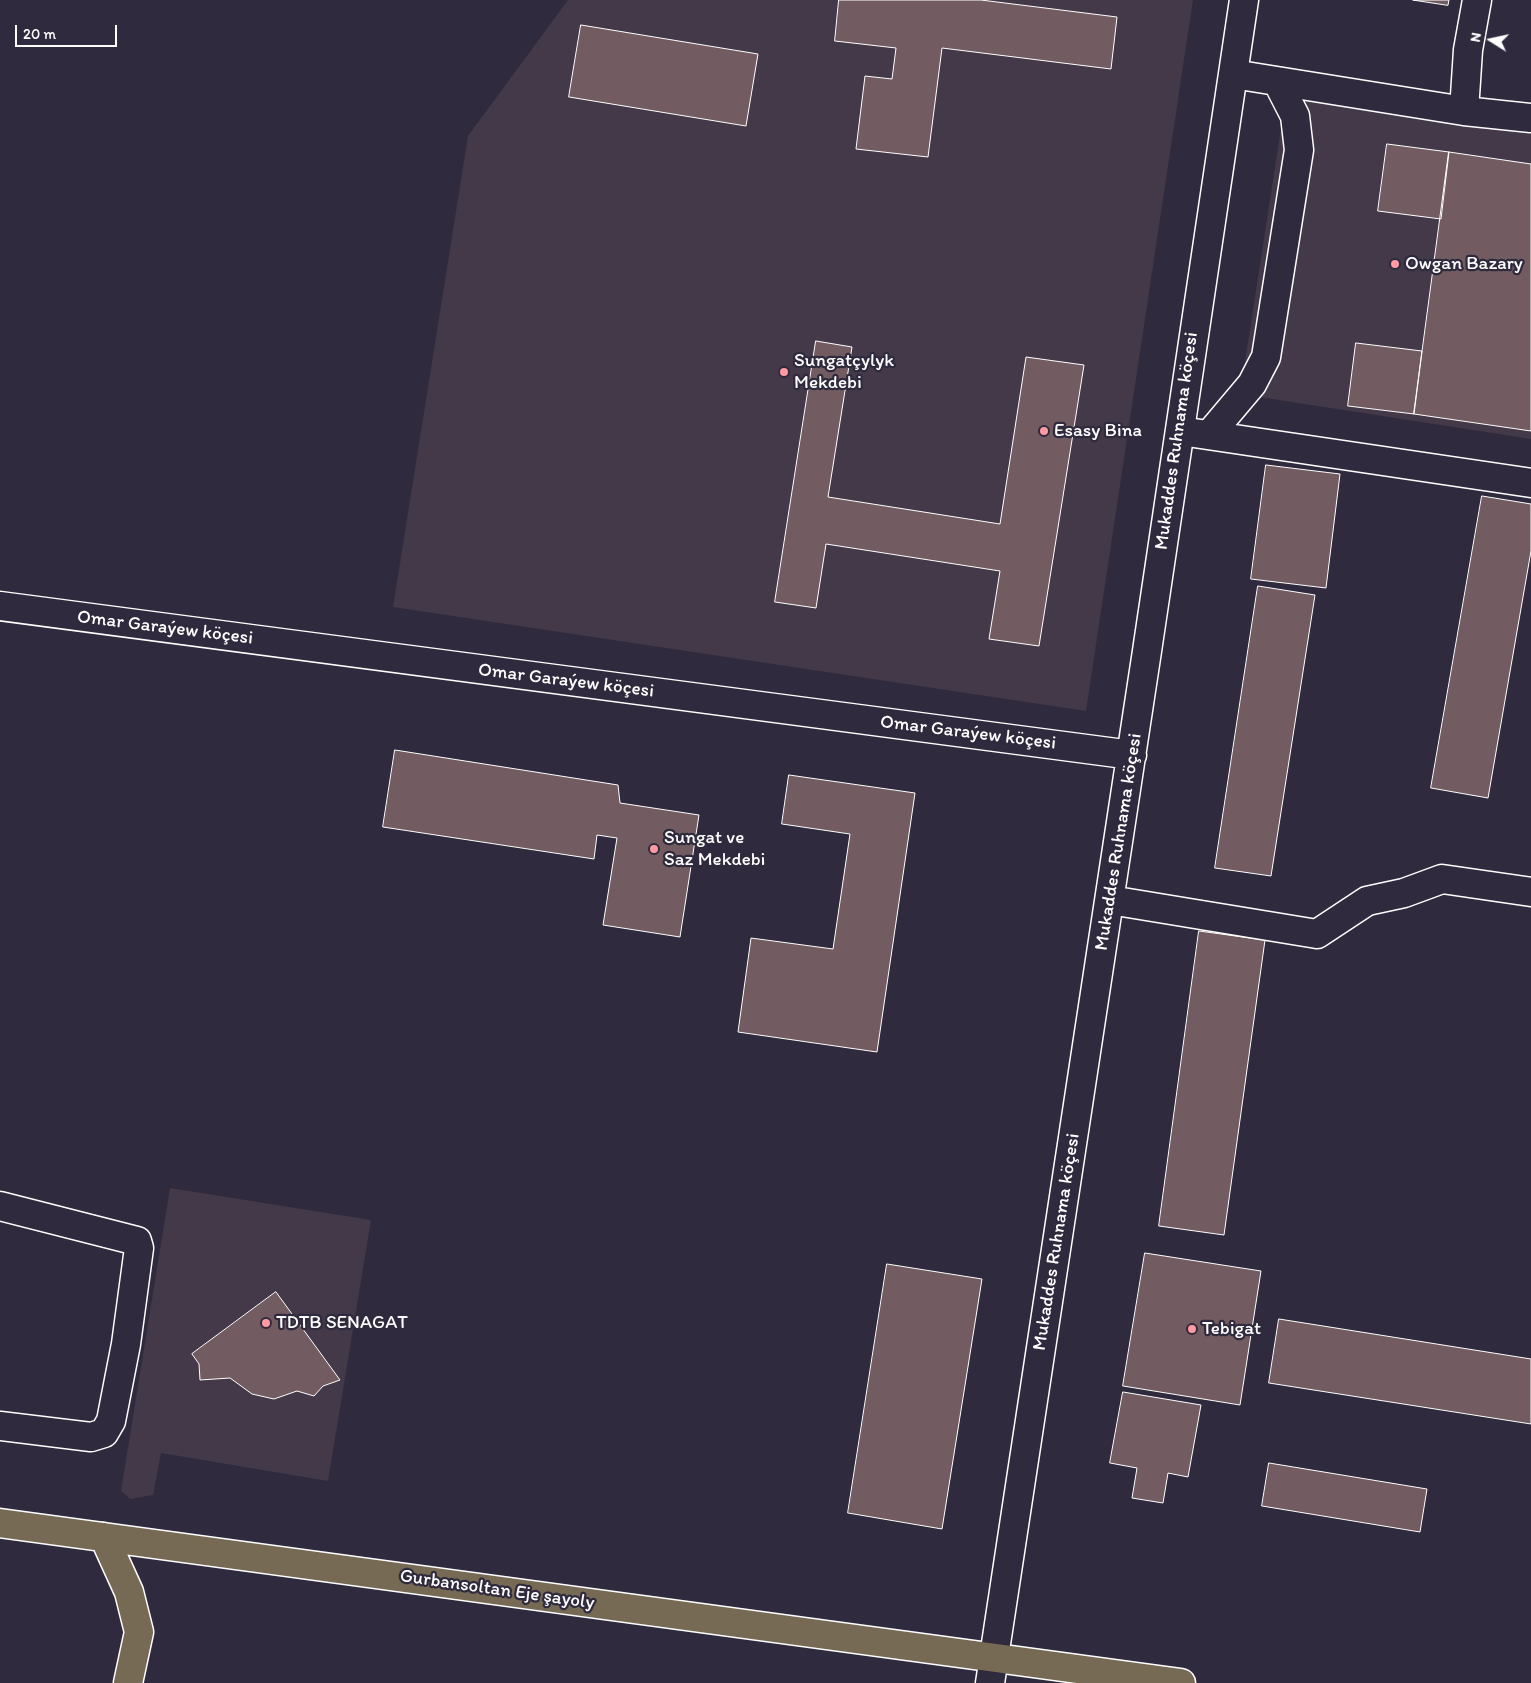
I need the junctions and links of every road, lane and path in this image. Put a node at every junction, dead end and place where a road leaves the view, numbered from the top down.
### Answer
1 (1244, 0) edge
2 (1477, 0) edge
3 (1233, 74) junction
4 (1277, 82) junction
5 (1464, 111) junction
6 (1531, 118) edge
7 (1178, 430) junction
8 (1209, 435) junction
9 (1531, 483) edge
10 (0, 606) edge
11 (1132, 755) junction
12 (1531, 892) edge
13 (1110, 900) junction
14 (0, 1206) edge
15 (0, 1426) edge
16 (0, 1523) edge
17 (104, 1537) junction
18 (992, 1670) edge
19 (128, 1683) edge
20 (1181, 1683) edge

1 - 3 street, Mukaddes Ruhnama köçesi
2 - 5 street
3 - 4 street
3 - 7 street, Mukaddes Ruhnama köçesi
4 - 5 street
4 - 8 street
5 - 6 street
7 - 8 street
7 - 11 street, Mukaddes Ruhnama köçesi
8 - 9 street
10 - 11 street, Omar Garaýew köçesi
11 - 13 street, Mukaddes Ruhnama köçesi
12 - 13 street
13 - 18 street, Mukaddes Ruhnama köçesi
14 - 15 street
16 - 17 main road, Gurbansoltan Eje şayoly
17 - 18 main road, Gurbansoltan Eje şayoly
17 - 19 main road
18 - 20 main road, Gurbansoltan Eje şayoly

